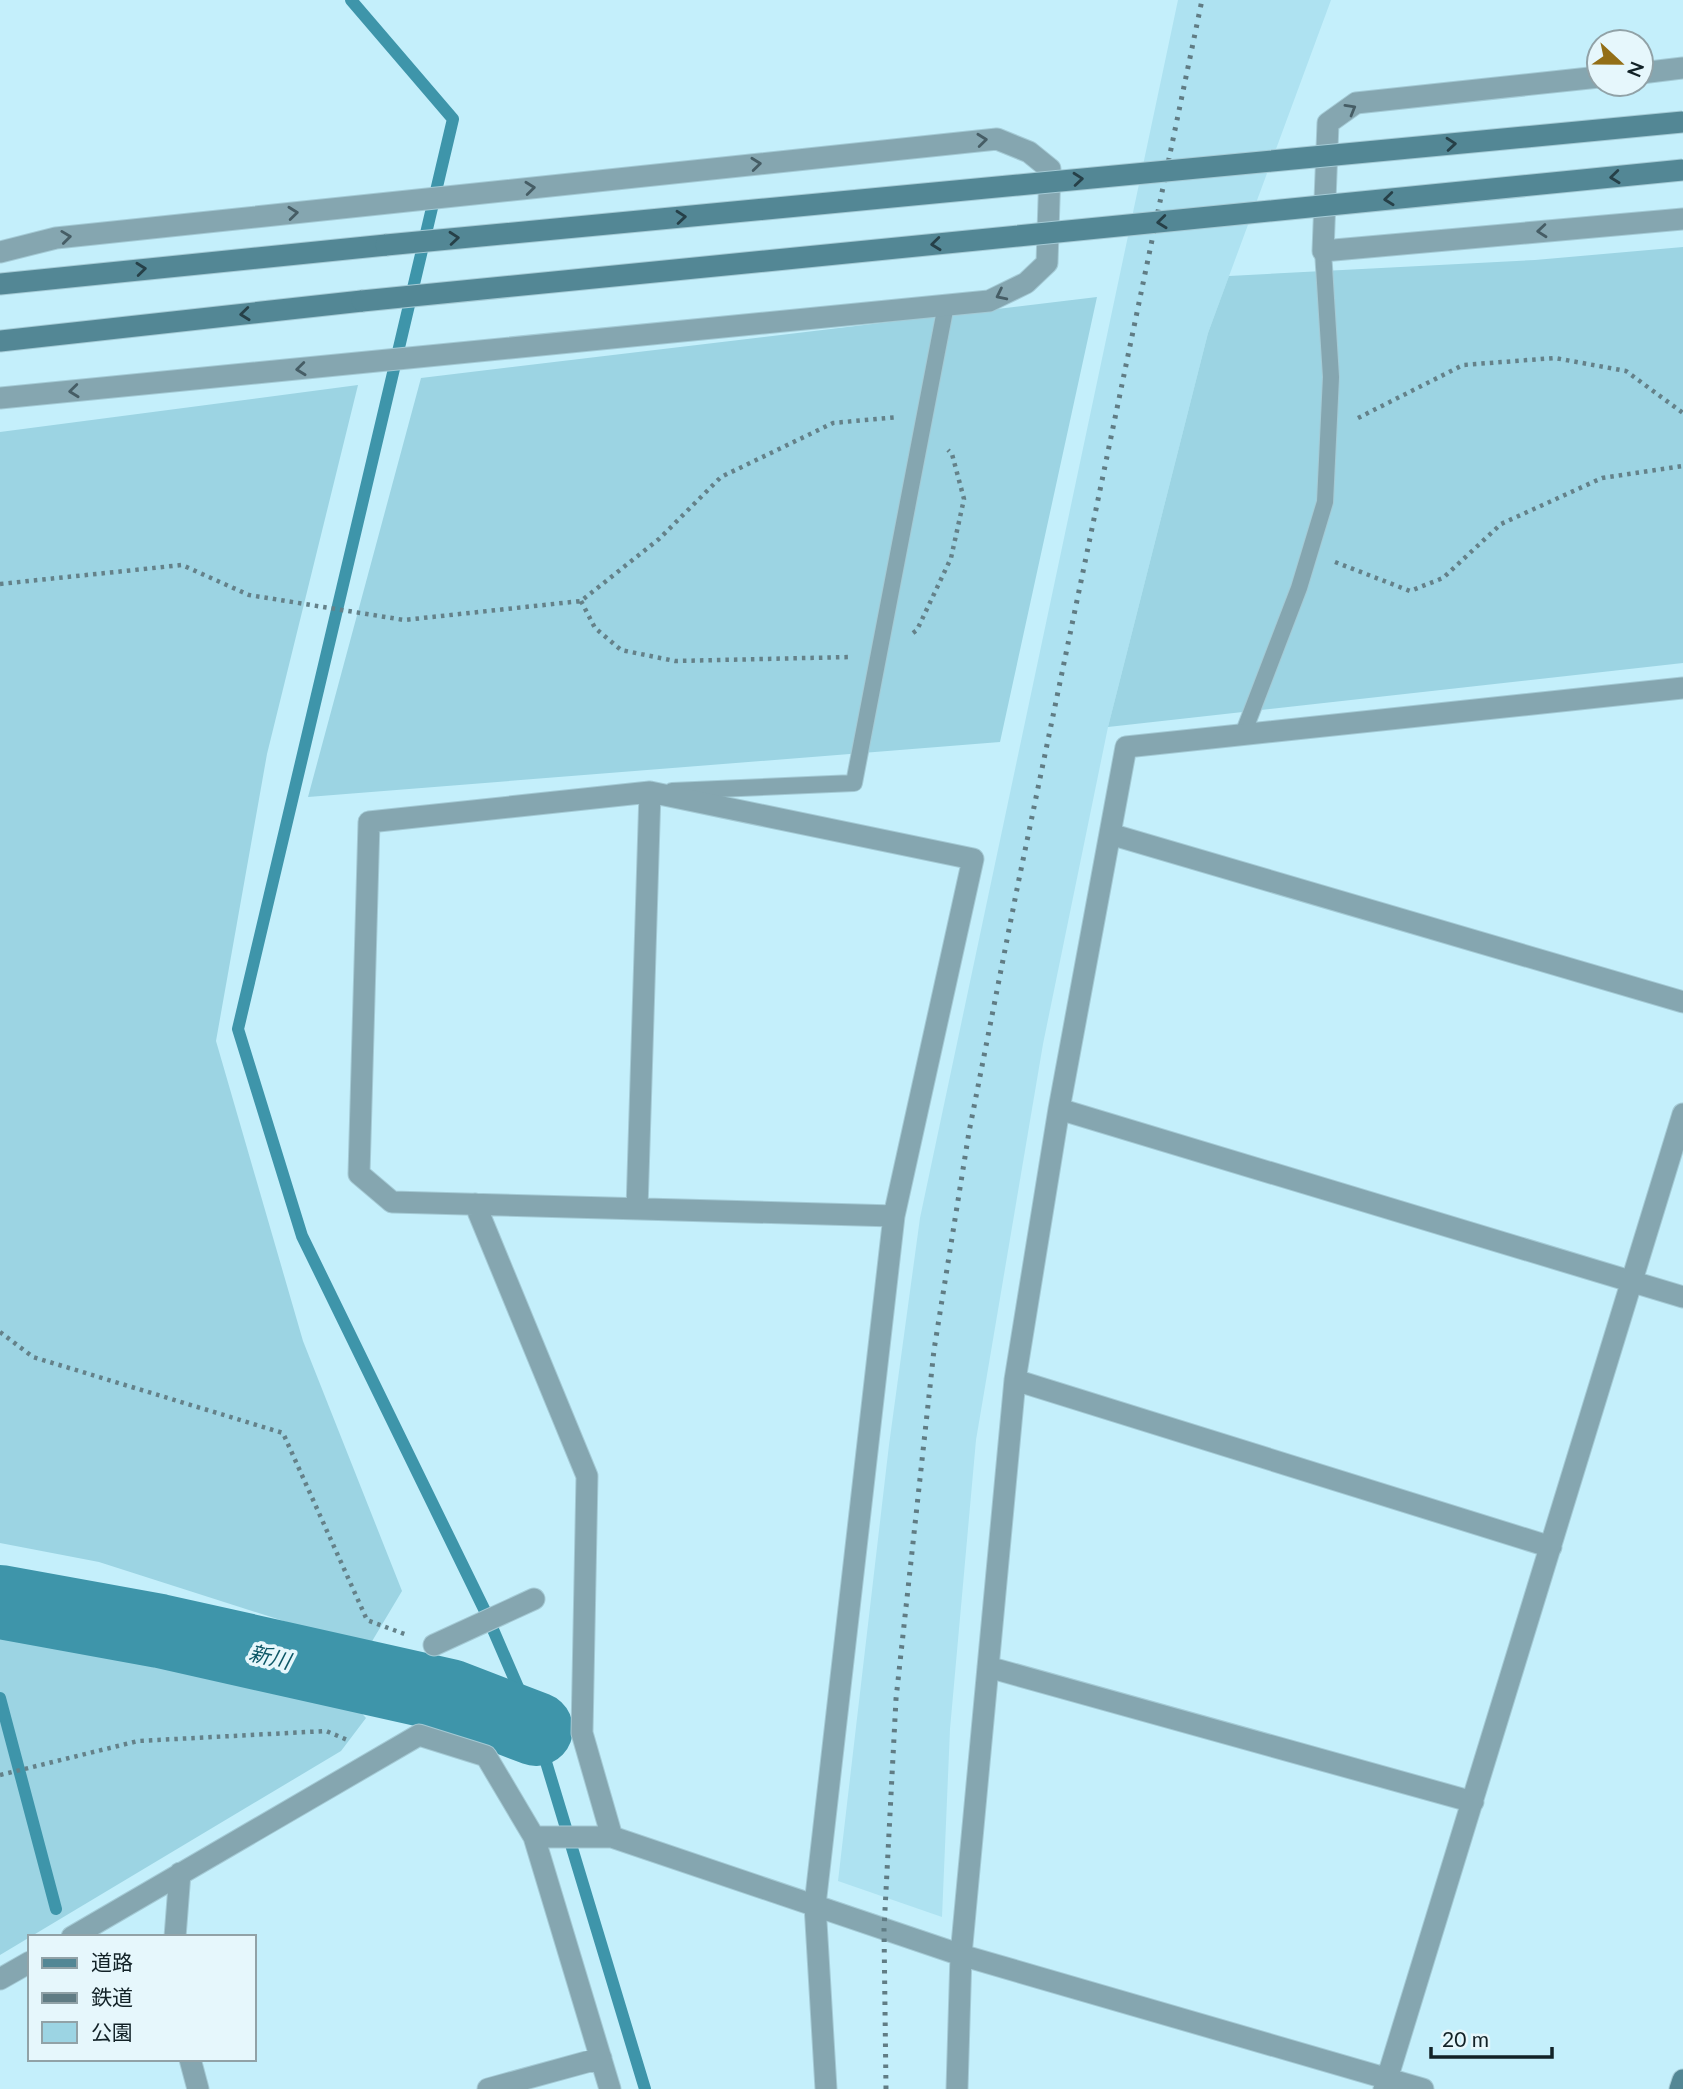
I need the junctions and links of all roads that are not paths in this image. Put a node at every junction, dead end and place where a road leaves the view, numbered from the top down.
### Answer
1 (1683, 68) edge
2 (1655, 71) edge
3 (1585, 78) edge
4 (1683, 122) edge
5 (1683, 170) edge
6 (1683, 219) edge
7 (1323, 251) junction
8 (0, 252) edge
9 (0, 284) edge
10 (946, 305) junction
11 (0, 341) edge
12 (0, 398) edge
13 (1683, 688) edge
14 (1243, 734) junction
15 (650, 792) junction
16 (1110, 834) junction
17 (1683, 1002) edge
18 (1059, 1109) junction
19 (1683, 1114) edge
20 (475, 1204) junction
21 (637, 1209) junction
22 (894, 1216) junction
23 (1633, 1282) junction
24 (1683, 1297) edge
25 (1016, 1380) junction
26 (1551, 1548) junction
27 (534, 1599) dead end
28 (434, 1645) road end
29 (988, 1667) junction
30 (1473, 1802) junction
31 (612, 1836) junction
32 (542, 1837) junction
33 (180, 1872) junction
34 (815, 1905) junction
35 (80, 1935) edge
36 (175, 1935) edge
37 (961, 1955) junction
38 (28, 1963) edge
39 (0, 1979) edge
40 (601, 2058) junction
41 (191, 2061) edge
42 (1683, 2080) edge
43 (1386, 2084) edge
44 (198, 2089) edge
45 (488, 2089) edge
46 (610, 2089) edge
47 (826, 2089) edge
48 (957, 2089) edge
49 (1423, 2089) edge
50 (1680, 2089) edge

1 - 2 street
7 -> 3 street
9 -> 4 street, bridge
5 -> 11 street, bridge
6 -> 7 street
7 - 14 lane
8 -> 10 street
10 -> 12 street
10 - 15 lane
13 - 14 street
14 - 16 street
15 - 20 street
15 - 21 street
15 - 22 street
16 - 17 street
16 - 18 street
18 - 23 street
18 - 25 street
19 - 23 street
20 - 21 street
20 - 31 street
21 - 22 street
22 - 34 street
23 - 24 street
23 - 26 street
25 - 26 street
25 - 29 street
26 - 30 street
27 - 28 street
29 - 30 street
29 - 37 street
30 - 43 street
31 - 32 street
31 - 34 street
32 - 33 street
32 - 40 street
33 - 35 street
33 - 36 street
34 - 37 street
34 - 47 street
37 - 43 street
37 - 48 street
38 - 39 street
40 - 45 street
40 - 46 street
41 - 44 street
42 - 50 street
43 - 49 street

